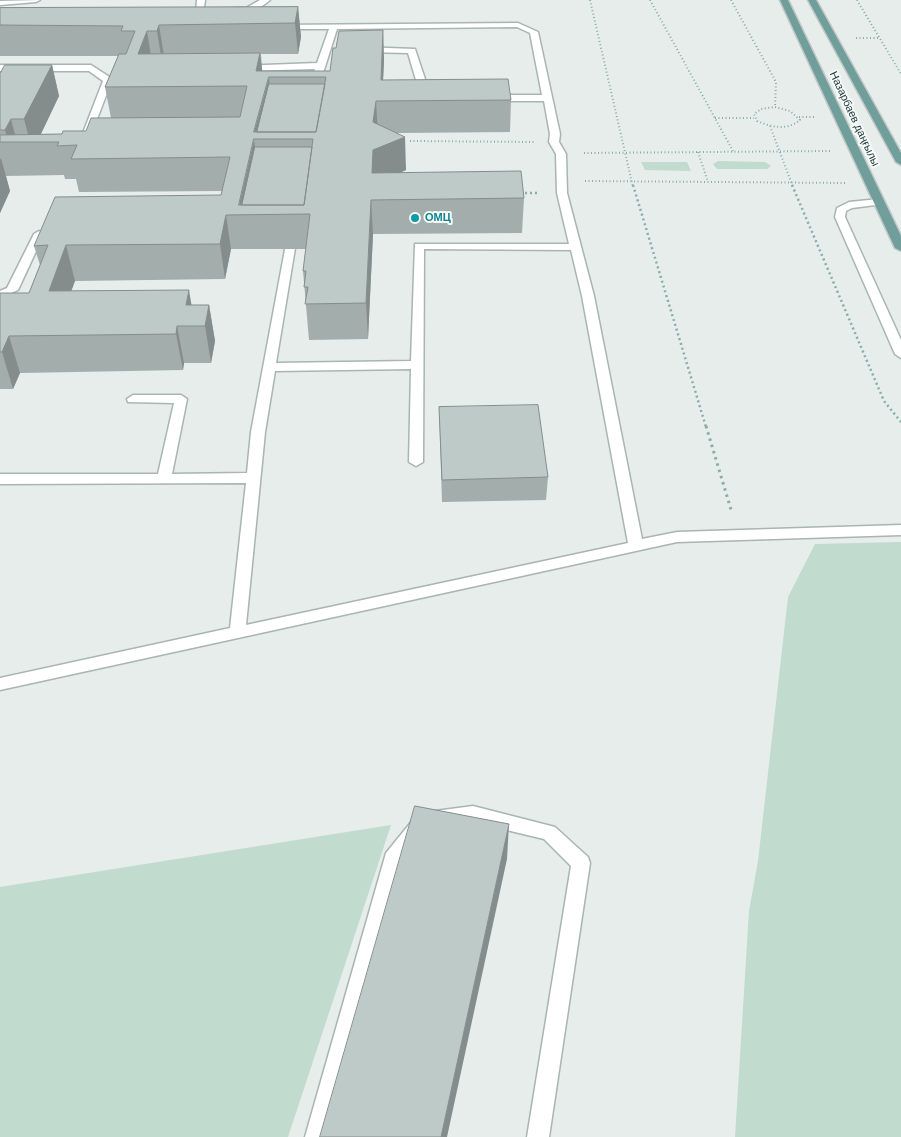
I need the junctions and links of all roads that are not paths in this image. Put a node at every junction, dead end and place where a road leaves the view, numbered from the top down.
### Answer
1 (36, 0) edge
2 (201, 0) edge
3 (266, 0) edge
4 (784, 0) edge
5 (812, 0) edge
6 (0, 3) edge
7 (229, 10) edge
8 (0, 11) edge
9 (19, 11) edge
10 (210, 11) edge
11 (191, 12) edge
12 (200, 12) junction
13 (334, 26) junction
14 (265, 27) edge
15 (355, 49) edge
16 (321, 66) junction
17 (0, 68) edge
18 (236, 68) edge
19 (310, 97) edge
20 (434, 97) edge
21 (481, 97) edge
22 (548, 98) junction
23 (82, 148) edge
24 (901, 162) edge
25 (879, 202) junction
26 (294, 218) edge
27 (39, 234) edge
28 (576, 247) junction
29 (901, 248) edge
30 (0, 295) edge
31 (901, 354) edge
32 (418, 364) junction
33 (269, 367) junction
34 (133, 399) dead end
35 (416, 462) dead end
36 (164, 478) junction
37 (253, 478) junction
38 (0, 479) edge
39 (901, 530) edge
40 (636, 546) junction
41 (237, 633) junction
42 (0, 684) edge
43 (316, 1137) edge
44 (538, 1137) edge

1 - 6 lane
2 - 12 lane
3 - 7 lane
4 - 25 main road, Назарбаев даңғылы
5 - 24 main road, Назарбаев даңғылы
8 - 9 lane
10 - 12 lane
11 - 12 lane
13 - 14 lane
13 - 16 lane
13 - 22 lane
15 - 20 lane
16 - 18 lane
16 - 19 lane
17 - 23 lane
21 - 22 lane
22 - 28 lane
25 - 29 main road, Назарбаев даңғылы
25 - 31 lane
26 - 33 lane
27 - 30 lane
28 - 32 lane
28 - 40 lane
32 - 33 lane
32 - 35 lane
33 - 37 lane
34 - 36 lane
36 - 37 lane
36 - 38 lane
37 - 41 lane
39 - 40 lane
40 - 41 lane
41 - 42 lane
43 - 44 lane

